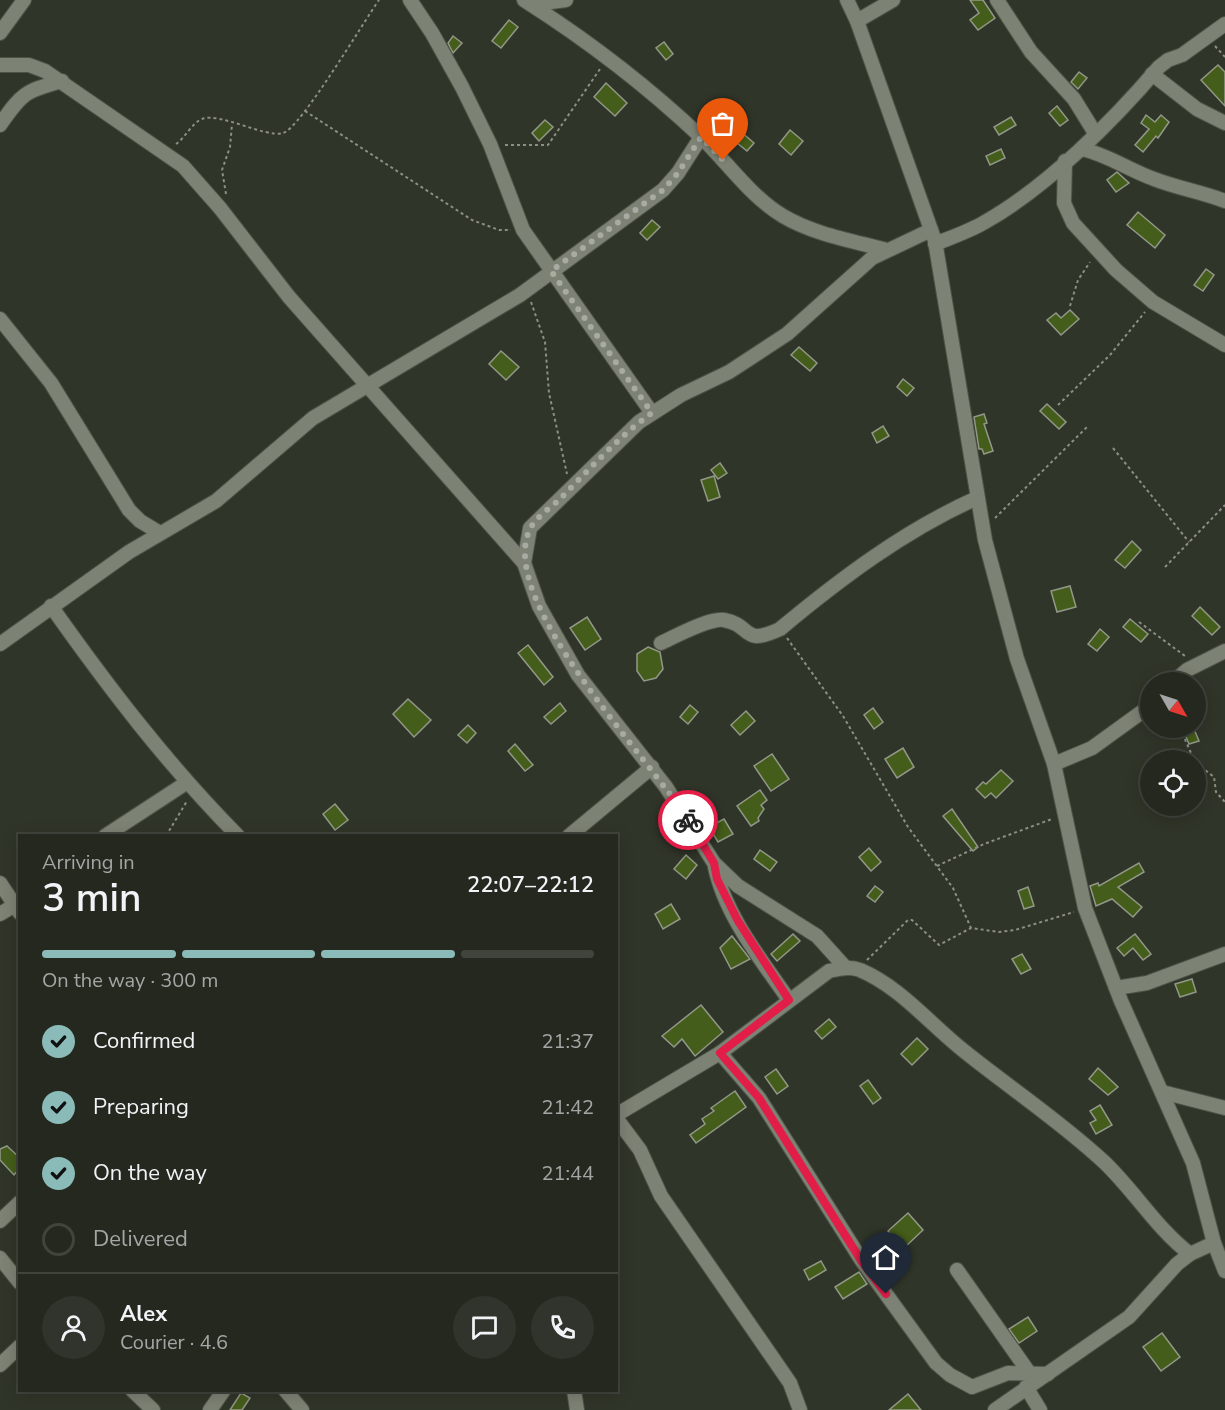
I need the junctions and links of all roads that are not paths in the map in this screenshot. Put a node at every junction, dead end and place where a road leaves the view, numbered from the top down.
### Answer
1 (24, 0) edge
2 (410, 0) edge
3 (524, 0) edge
4 (536, 0) edge
5 (566, 0) edge
6 (847, 0) edge
7 (893, 0) edge
8 (997, 0) edge
9 (857, 21) junction
10 (1225, 24) edge
11 (0, 33) edge
12 (0, 64) edge
13 (1152, 74) junction
14 (62, 81) junction
15 (1225, 123) edge
16 (0, 125) edge
17 (1095, 133) junction
18 (701, 137) junction
19 (1082, 149) junction
20 (1065, 161) junction
21 (1225, 201) edge
22 (933, 237) junction
23 (887, 250) junction
24 (551, 271) junction
25 (0, 319) edge
26 (1225, 345) edge
27 (368, 388) junction
28 (652, 413) junction
29 (977, 498) junction
30 (160, 532) junction
31 (524, 563) junction
32 (51, 606) junction
33 (661, 643) dead end
34 (0, 644) edge
35 (1225, 651) edge
36 (1187, 672) edge
37 (1140, 713) edge
38 (1054, 764) junction
39 (652, 767) junction
40 (190, 787) junction
41 (108, 834) edge
42 (236, 834) edge
43 (572, 834) edge
44 (714, 863) junction
45 (0, 883) edge
46 (18, 905) edge
47 (0, 914) edge
48 (1225, 954) edge
49 (851, 968) junction
50 (1116, 988) junction
51 (789, 1000) junction
52 (720, 1053) junction
53 (1162, 1092) junction
54 (1225, 1108) edge
55 (618, 1116) edge
56 (618, 1120) edge
57 (18, 1204) edge
58 (0, 1221) edge
59 (1214, 1243) junction
60 (1190, 1254) junction
61 (0, 1258) edge
62 (957, 1270) dead end
63 (1225, 1271) edge
64 (18, 1280) edge
65 (18, 1348) edge
66 (0, 1365) edge
67 (1030, 1374) junction
68 (1048, 1374) junction
69 (1026, 1388) junction
70 (134, 1392) edge
71 (223, 1392) edge
72 (287, 1392) edge
73 (574, 1392) edge
74 (153, 1410) edge
75 (210, 1410) edge
76 (302, 1410) edge
77 (577, 1410) edge
78 (801, 1410) edge
79 (995, 1410) edge
80 (1040, 1410) edge

1 - 11 street
2 - 24 street
3 - 18 street
4 - 5 street
6 - 9 street
7 - 9 street
8 - 17 street
9 - 22 street
10 - 13 street
12 - 14 street
13 - 15 street
13 - 17 street
14 - 16 street
14 - 27 street
17 - 19 street
18 - 23 street
18 - 24 street
19 - 20 street
19 - 21 street
20 - 22 street
20 - 26 street
22 - 23 street
22 - 29 street
23 - 28 street
24 - 27 street
24 - 28 street
25 - 30 street
27 - 30 street
27 - 31 street
28 - 31 street
29 - 33 street
29 - 38 street
30 - 32 street
31 - 39 street
32 - 34 street
32 - 40 street
35 - 36 street
37 - 38 street
38 - 50 street
39 - 43 street
39 - 44 street
40 - 41 street
40 - 42 street
44 - 49 street
44 - 51 street
45 - 46 street
46 - 47 street
48 - 50 street
49 - 51 street
49 - 60 street
50 - 53 street
51 - 52 street
52 - 55 street
52 - 67 street
53 - 54 street
53 - 59 street
56 - 78 street
57 - 58 street
59 - 60 street
59 - 63 street
60 - 68 street
61 - 64 street
62 - 67 street
65 - 66 street
67 - 68 street
68 - 69 street
69 - 79 street
69 - 80 street
70 - 74 street
71 - 75 street
72 - 76 street
73 - 77 street

